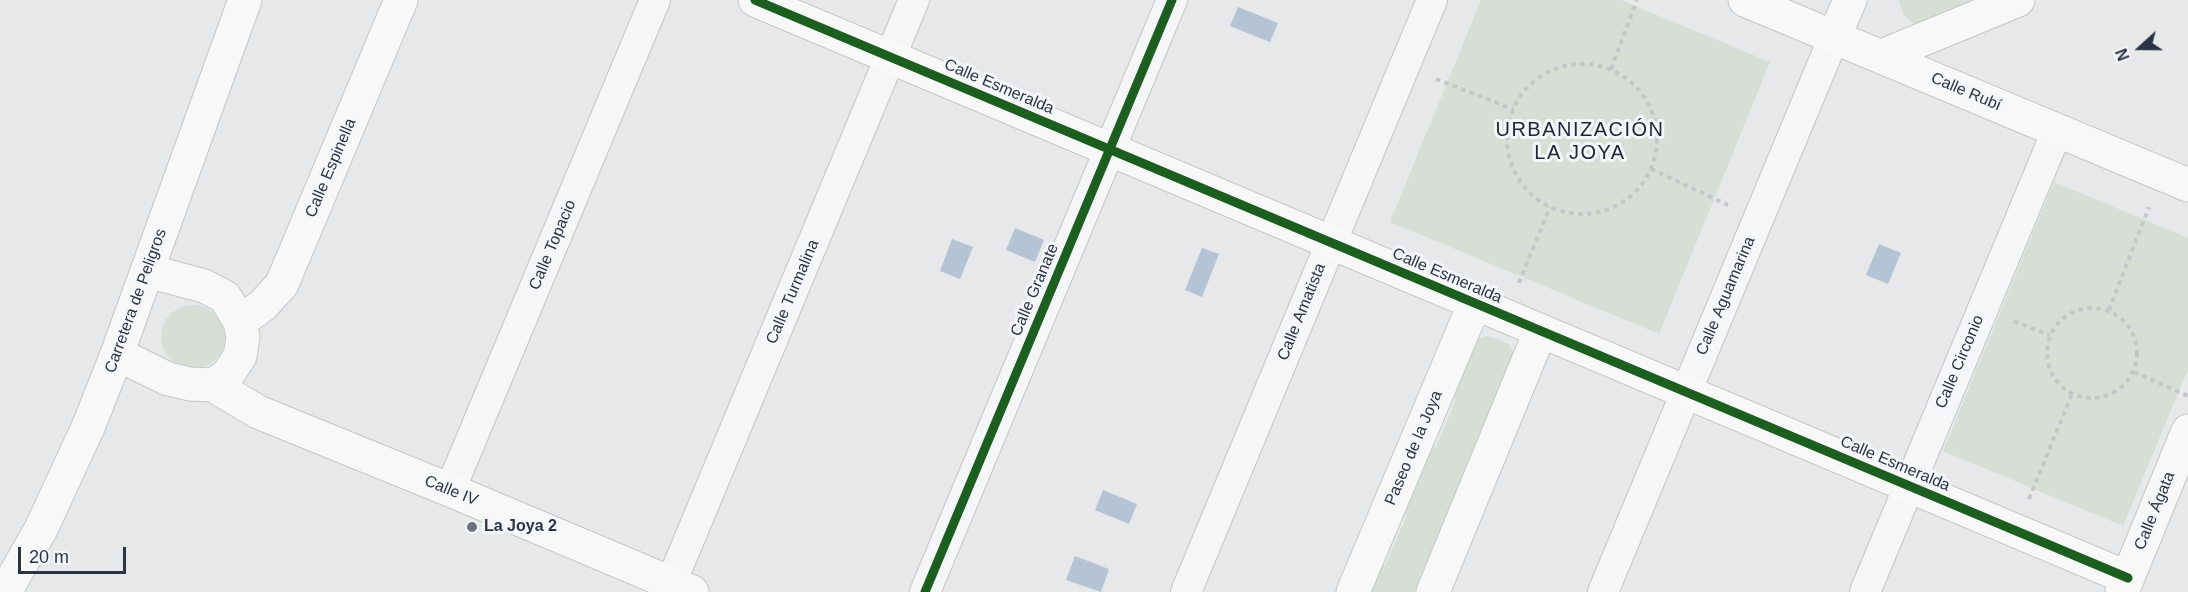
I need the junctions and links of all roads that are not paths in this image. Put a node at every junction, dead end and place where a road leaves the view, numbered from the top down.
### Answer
1 (245, 0) edge
2 (401, 0) edge
3 (655, 0) edge
4 (755, 0) edge
5 (914, 0) edge
6 (1172, 0) edge
7 (1432, 0) edge
8 (1745, 0) edge
9 (1850, 0) edge
10 (2018, 0) edge
11 (1834, 37) junction
12 (1882, 56) junction
13 (890, 57) junction
14 (2057, 131) junction
15 (1110, 150) junction
16 (2175, 179) edge
17 (1330, 243) junction
18 (148, 271) junction
19 (1474, 305) junction
20 (240, 322) junction
21 (1540, 332) junction
22 (117, 354) junction
23 (213, 385) junction
24 (1685, 393) junction
25 (2188, 431) edge
26 (1909, 486) junction
27 (450, 490) junction
28 (2125, 585) edge
29 (682, 588) edge
30 (4, 592) edge
31 (925, 592) edge
32 (1186, 592) edge
33 (1353, 592) edge
34 (1433, 592) edge
35 (1603, 592) edge
36 (1864, 592) edge

1 - 18 street, Carretera de Peligros
2 - 20 street, Calle Espinella
3 - 27 street, Calle Topacio
4 - 13 street, Calle Esmeralda
5 - 13 street, Calle Turmalina
6 - 15 street, Calle Granate
7 - 17 street, Calle Amatista
8 - 11 street, Calle Rubí
9 - 11 street, Calle Aguamarina
10 - 12 street
11 - 12 street, Calle Rubí
11 - 24 street, Calle Aguamarina
12 - 14 street, Calle Rubí
13 - 15 street, Calle Esmeralda
13 - 29 street, Calle Turmalina
14 - 16 street, Calle Rubí
14 - 26 street, Calle Circonio
15 - 17 street, Calle Esmeralda
15 - 31 street, Calle Granate
17 - 19 street, Calle Esmeralda
17 - 32 street, Calle Amatista
18 - 20 street
18 - 22 street, Carretera de Peligros
19 - 21 street, Calle Esmeralda
19 - 33 street, Paseo de la Joya
20 - 23 street
21 - 24 street, Calle Esmeralda
21 - 34 street
22 - 23 street
22 - 30 street, Carretera de Peligros
23 - 27 street, Calle IV
24 - 26 street, Calle Esmeralda
24 - 35 street, Calle Aguamarina
25 - 28 street, Calle Ágata
26 - 28 street, Calle Esmeralda
26 - 36 street, Calle Circonio
27 - 29 street, Calle IV

